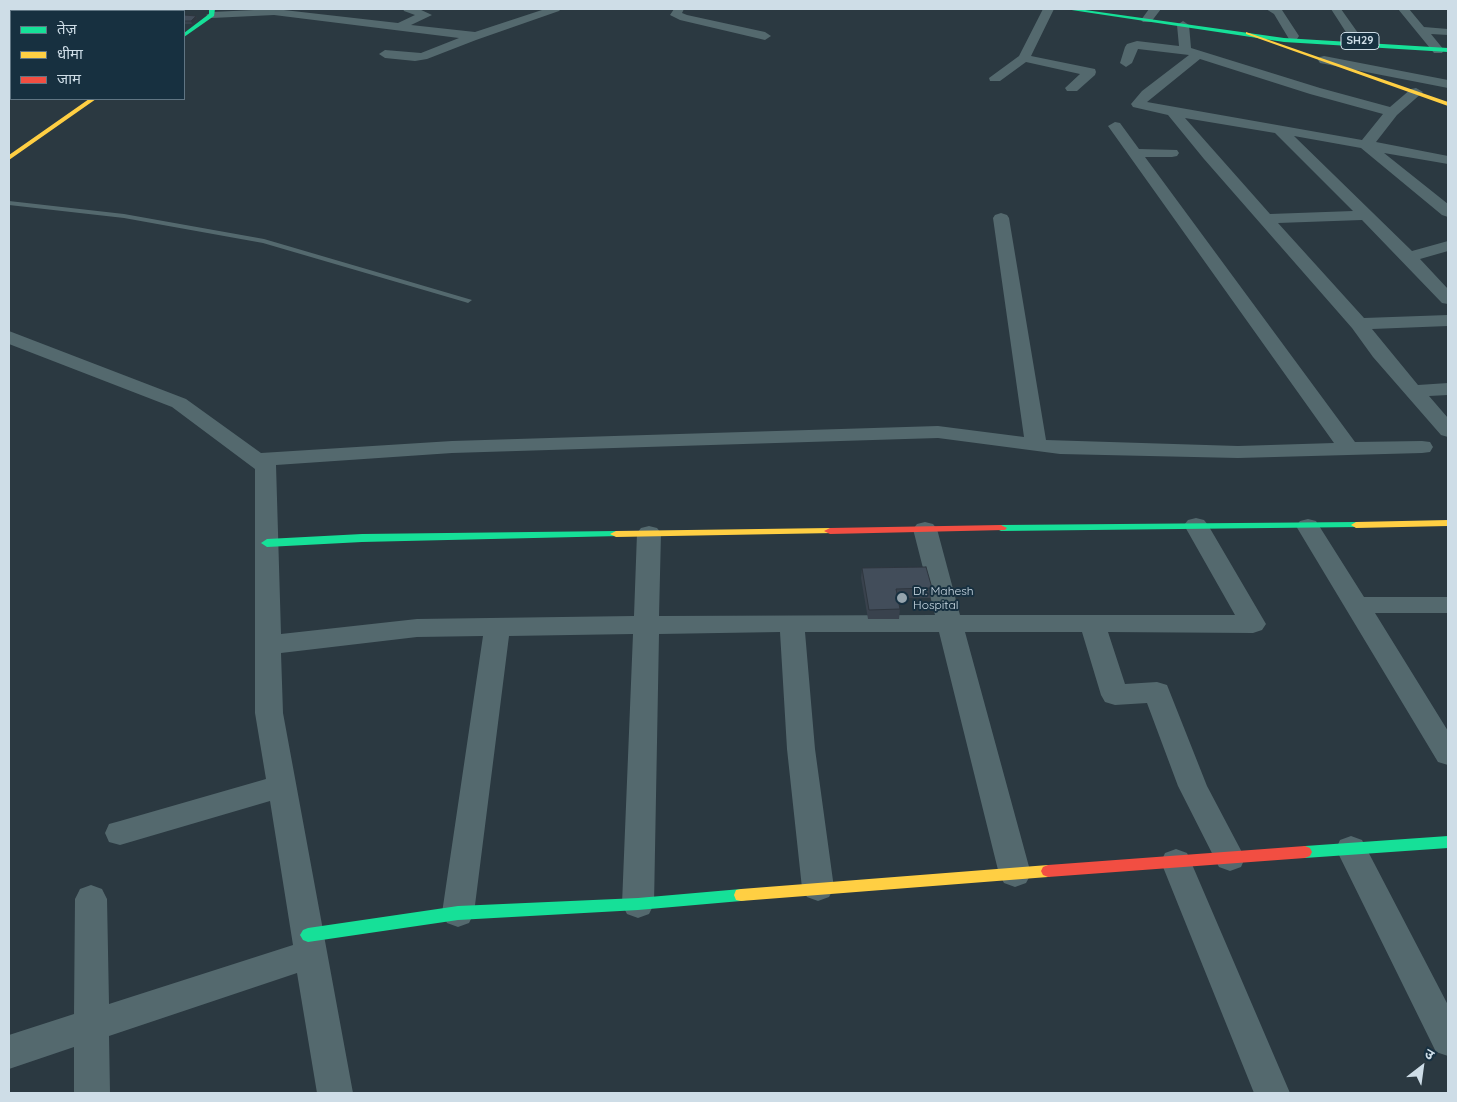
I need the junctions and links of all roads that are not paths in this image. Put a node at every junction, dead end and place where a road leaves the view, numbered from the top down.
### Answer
1 (408, 9) edge
2 (555, 9) edge
3 (678, 9) edge
4 (1048, 9) edge
5 (1068, 9) edge
6 (1155, 9) edge
7 (1271, 9) edge
8 (1336, 9) edge
9 (1403, 9) edge
10 (212, 12) edge
11 (363, 12) dead end
12 (342, 20) junction
13 (1147, 20) junction
14 (1183, 25) junction
15 (399, 26) junction
16 (1420, 30) junction
17 (1448, 32) edge
18 (185, 34) edge
19 (1248, 34) junction
20 (476, 36) junction
21 (765, 36) dead end
22 (1271, 36) junction
23 (1293, 36) junction
24 (1357, 40) junction
25 (1442, 48) edge
26 (1191, 53) junction
27 (385, 54) dead end
28 (1024, 58) junction
29 (1324, 60) junction
30 (1126, 63) dead end
31 (995, 78) dead end
32 (1448, 84) edge
33 (1072, 88) dead end
34 (1416, 92) junction
35 (92, 100) edge
36 (1448, 104) edge
37 (1173, 112) junction
38 (1392, 112) junction
39 (1115, 126) dead end
40 (1279, 129) junction
41 (1366, 145) junction
42 (1172, 152) dead end
43 (1134, 153) junction
44 (9, 158) edge
45 (1448, 160) edge
46 (9, 203) edge
47 (1448, 212) edge
48 (1367, 215) junction
49 (1002, 218) dead end
50 (1265, 219) junction
51 (1448, 246) edge
52 (1409, 257) junction
53 (1448, 299) edge
54 (468, 300) dead end
55 (1448, 320) edge
56 (1358, 324) junction
57 (9, 337) edge
58 (1448, 389) edge
59 (1414, 391) junction
60 (1448, 431) edge
61 (1036, 445) junction
62 (1422, 447) dead end
63 (1348, 448) junction
64 (257, 460) junction
65 (1448, 523) edge
66 (1196, 524) junction
67 (1308, 526) junction
68 (925, 529) junction
69 (649, 533) junction
70 (267, 543) junction
71 (1356, 605) junction
72 (1444, 610) edge
73 (792, 623) junction
74 (950, 624) junction
75 (1092, 624) junction
76 (646, 625) junction
77 (497, 628) junction
78 (268, 645) junction
79 (1448, 754) edge
80 (282, 786) junction
81 (120, 833) dead end
82 (1448, 842) edge
83 (1351, 849) junction
84 (1230, 858) junction
85 (1176, 862) junction
86 (1016, 874) junction
87 (818, 888) junction
88 (91, 899) dead end
89 (638, 904) junction
90 (458, 913) junction
91 (309, 945) junction
92 (92, 1025) junction
93 (1448, 1040) edge
94 (9, 1052) edge
95 (92, 1093) edge
96 (335, 1093) edge
97 (1272, 1093) edge

1 - 15 street
2 - 20 street
3 - 21 street
4 - 28 street
5 - 13 street, SH29
6 - 13 street
7 - 23 street
8 - 24 street
9 - 16 street
10 - 12 street
10 - 18 street
11 - 12 street
12 - 15 street
13 - 14 street, SH29
14 - 19 street, SH29
14 - 26 street
15 - 20 street
16 - 17 street
16 - 25 street
19 - 22 street, SH29
19 - 29 street
20 - 27 street
22 - 23 street, SH29
22 - 25 street
23 - 24 street, SH29
24 - 25 street, SH29
26 - 30 street
26 - 37 street
26 - 38 street
28 - 31 street
28 - 33 street
29 - 32 street
29 - 34 street
34 - 36 street
34 - 38 street
35 - 44 street
37 - 40 street
37 - 50 street
38 - 41 street
39 - 43 street
40 - 41 street
40 - 48 street
41 - 45 street
41 - 47 street
42 - 43 street
43 - 63 street
46 - 54 lane
48 - 50 street
48 - 52 street
49 - 61 street
50 - 56 street
51 - 52 street
52 - 53 street
55 - 56 street
56 - 59 street
57 - 64 street
58 - 59 street
59 - 60 street
61 - 63 street
61 - 64 street
62 - 63 street
64 - 70 street
65 - 67 street
66 - 67 street
66 - 68 street
66 - 75 street
67 - 71 street
68 - 69 street
68 - 74 street
69 - 70 street
69 - 76 street
70 - 78 street
71 - 72 street
71 - 79 street
73 - 74 street
73 - 76 street
73 - 87 street
74 - 75 street
74 - 86 street
75 - 84 street
76 - 77 street
76 - 89 street
77 - 78 street
77 - 90 street
78 - 80 street
80 - 81 street
80 - 91 street
82 - 83 street
83 - 84 street
83 - 93 street
84 - 85 street
85 - 86 street
85 - 97 street
86 - 87 street
87 - 89 street
88 - 92 street
89 - 90 street
90 - 91 street
91 - 92 street
91 - 96 street
92 - 94 street
92 - 95 street

